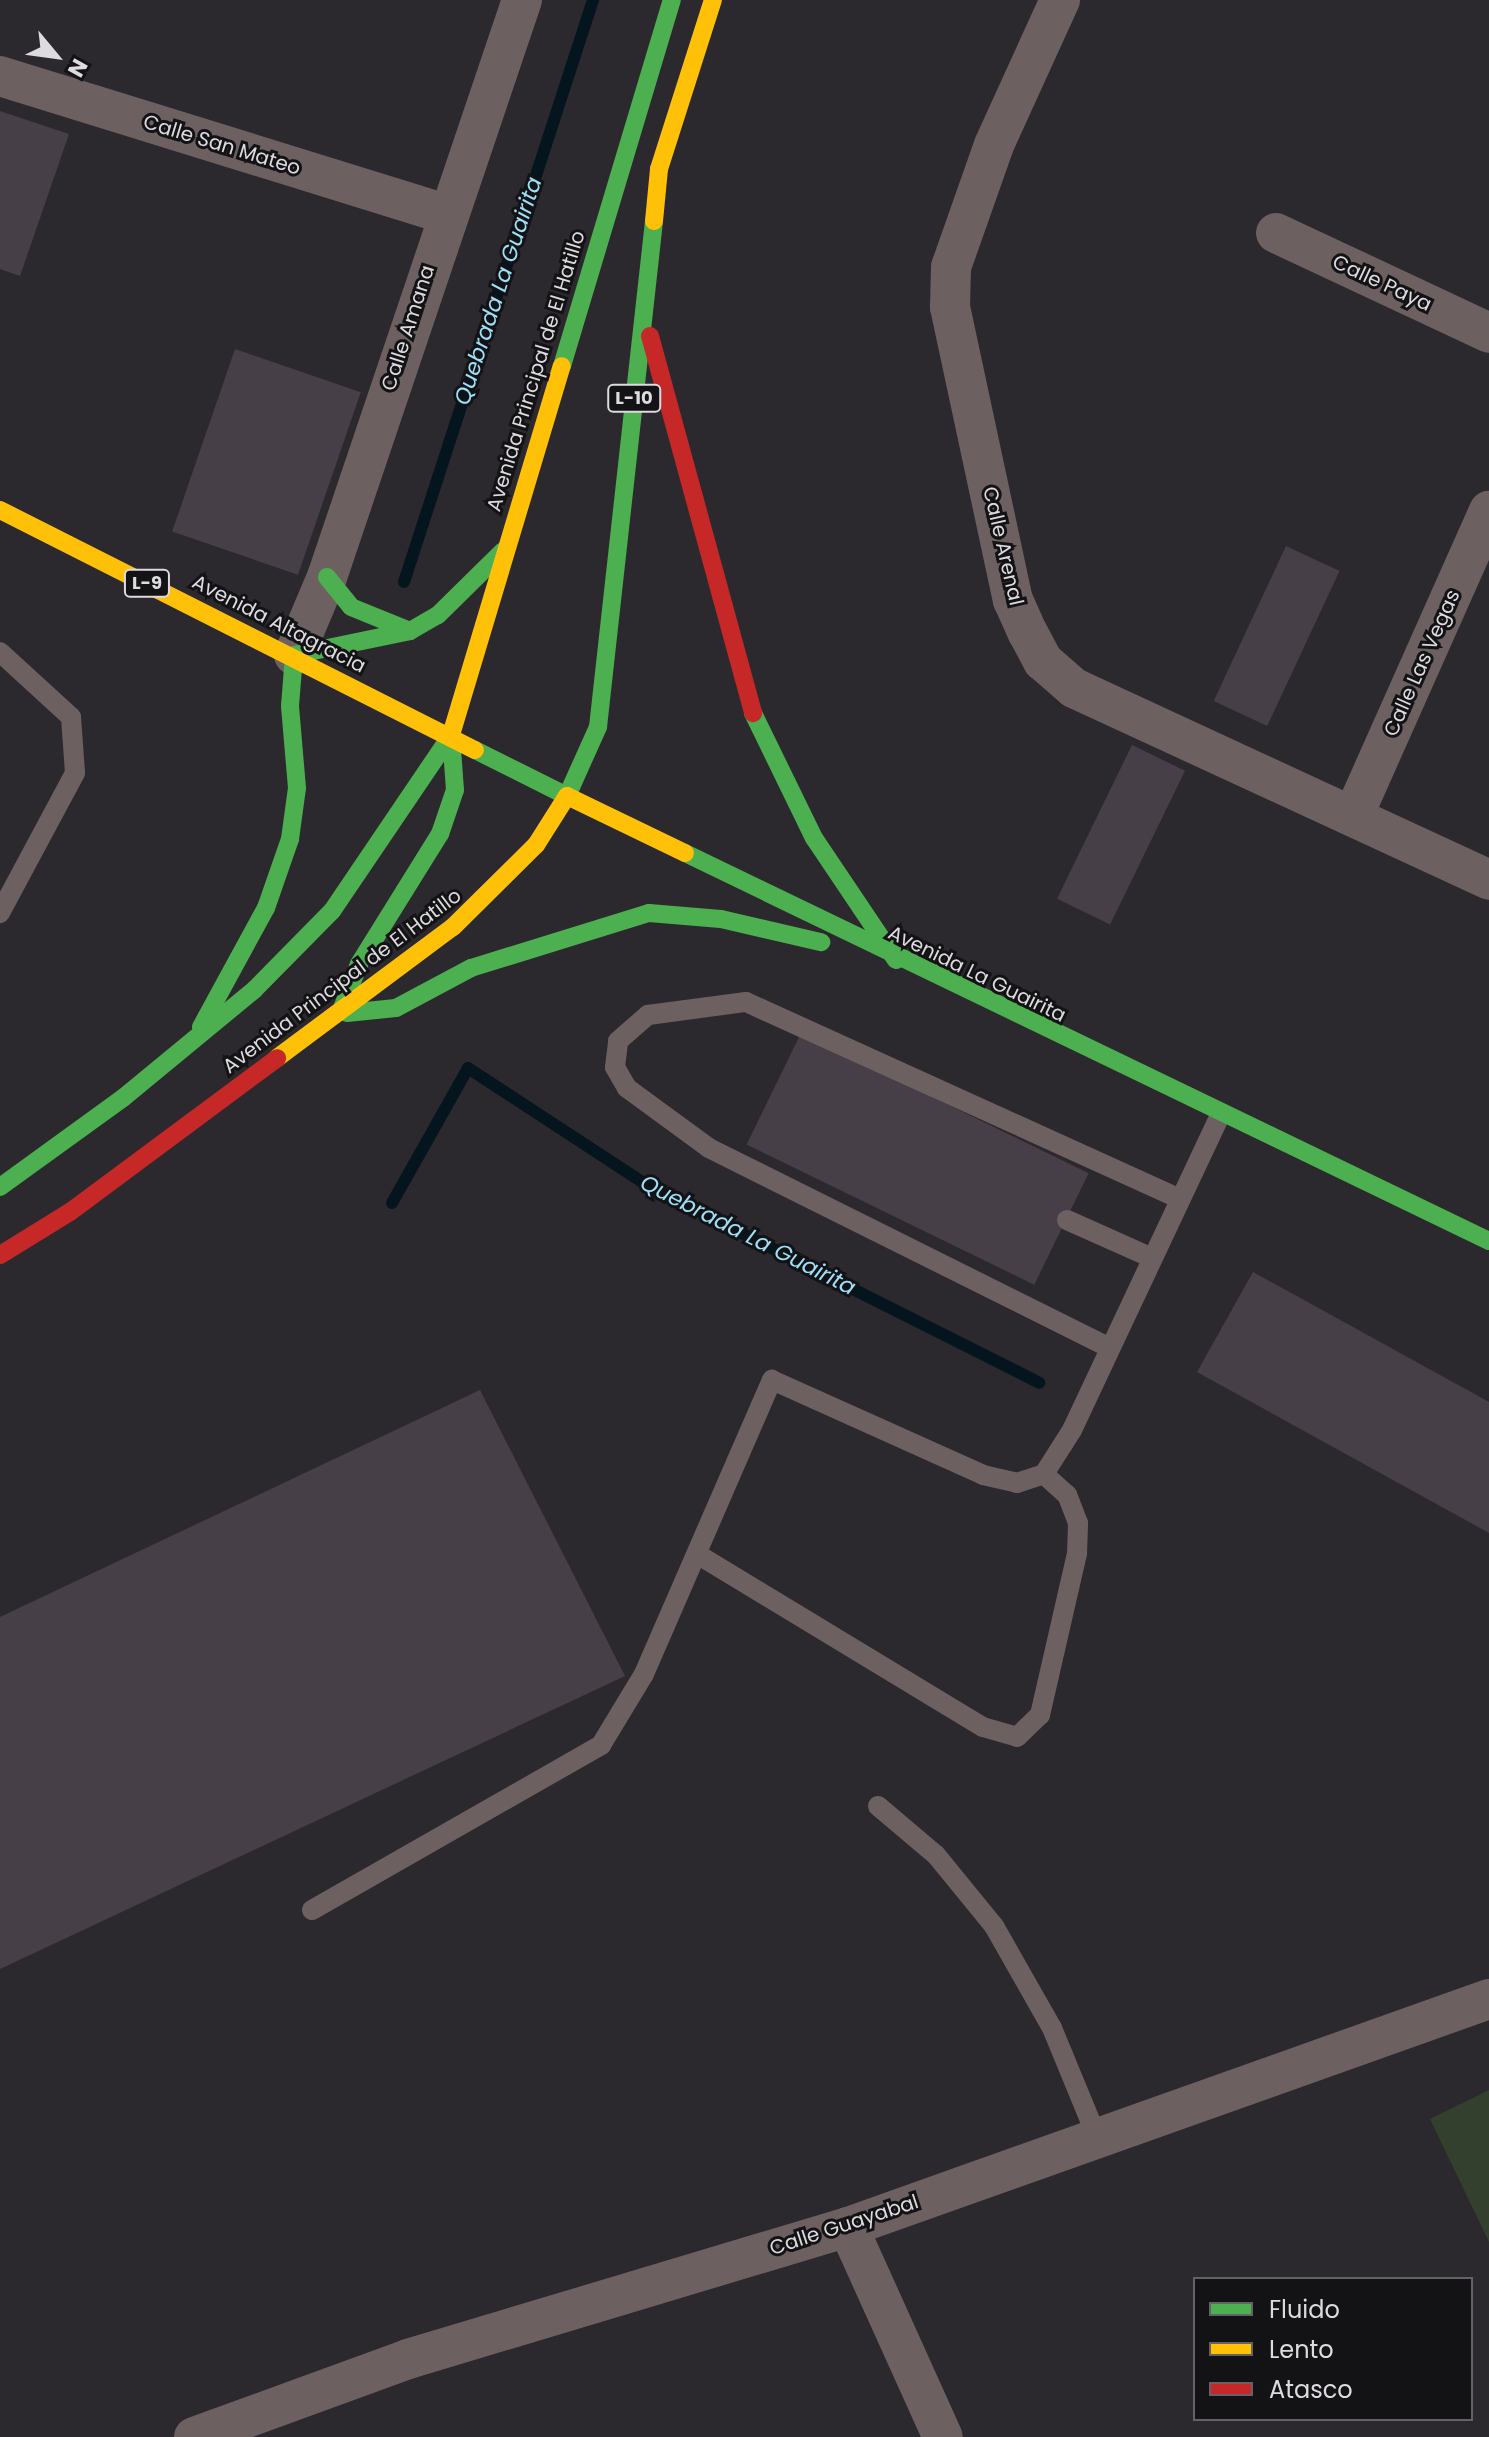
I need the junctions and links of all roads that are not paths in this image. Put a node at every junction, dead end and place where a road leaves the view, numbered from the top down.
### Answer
1 (522, 0) edge
2 (672, 0) edge
3 (713, 0) edge
4 (1060, 0) edge
5 (0, 76) edge
6 (445, 214) junction
7 (1276, 233) dead end
8 (643, 312) junction
9 (1489, 333) edge
10 (0, 510) edge
11 (1489, 511) edge
12 (507, 548) junction
13 (327, 577) junction
14 (410, 631) junction
15 (0, 652) edge
16 (294, 655) junction
17 (451, 735) junction
18 (567, 796) junction
19 (1354, 814) junction
20 (1489, 880) edge
21 (0, 913) edge
22 (896, 960) junction
23 (341, 1013) junction
24 (201, 1027) junction
25 (1220, 1115) junction
26 (0, 1187) edge
27 (1180, 1199) junction
28 (1067, 1220) dead end
29 (1489, 1241) edge
30 (0, 1255) edge
31 (1152, 1258) junction
32 (1110, 1348) junction
33 (1044, 1474) junction
34 (697, 1554) junction
35 (878, 1806) dead end
36 (312, 1910) dead end
37 (1489, 1999) edge
38 (1097, 2137) junction
39 (848, 2227) junction
40 (194, 2437) edge
41 (943, 2437) edge

1 - 6 street, Calle Amana
2 - 12 main road, Avenida Principal de El Hatillo
3 - 8 main road, Avenida Principal de El Hatillo / L-10
4 - 19 street, Calle Arenal
5 - 6 street, Calle San Mateo
6 - 13 street, Calle Amana
7 - 9 street, Calle Paya
8 - 18 main road, Avenida Principal de El Hatillo / L-10
8 - 22 main road, L-10
10 - 16 main road, Avenida Altagracia / L-9
11 - 19 street, Calle Las Vegas
12 - 14 main road
12 - 17 main road, Avenida Principal de El Hatillo
13 - 14 main road
13 - 16 street, Calle Amana
14 - 16 main road
15 - 21 lane
16 - 17 main road, Avenida Altagracia / L-9
16 - 24 main road
17 - 18 main road, Avenida La Guairita / L-9
17 - 23 main road
17 - 24 main road, Avenida Principal de El Hatillo
18 - 22 main road, Avenida La Guairita
18 - 23 main road, Avenida Principal de El Hatillo / L-10
19 - 20 street, Calle Arenal
22 - 23 main road
22 - 25 main road, Avenida La Guairita
23 - 30 main road, Avenida Principal de El Hatillo / L-10
24 - 26 main road, Avenida Principal de El Hatillo
25 - 27 lane
25 - 29 main road, Avenida La Guairita
27 - 31 lane
27 - 32 lane
28 - 31 lane
31 - 32 lane
32 - 33 lane
33 - 34 lane
33 - 34 lane
34 - 36 lane
35 - 38 lane
37 - 38 street, Calle Guayabal
38 - 39 street, Calle Guayabal
39 - 40 street, Calle Guayabal
39 - 41 street

